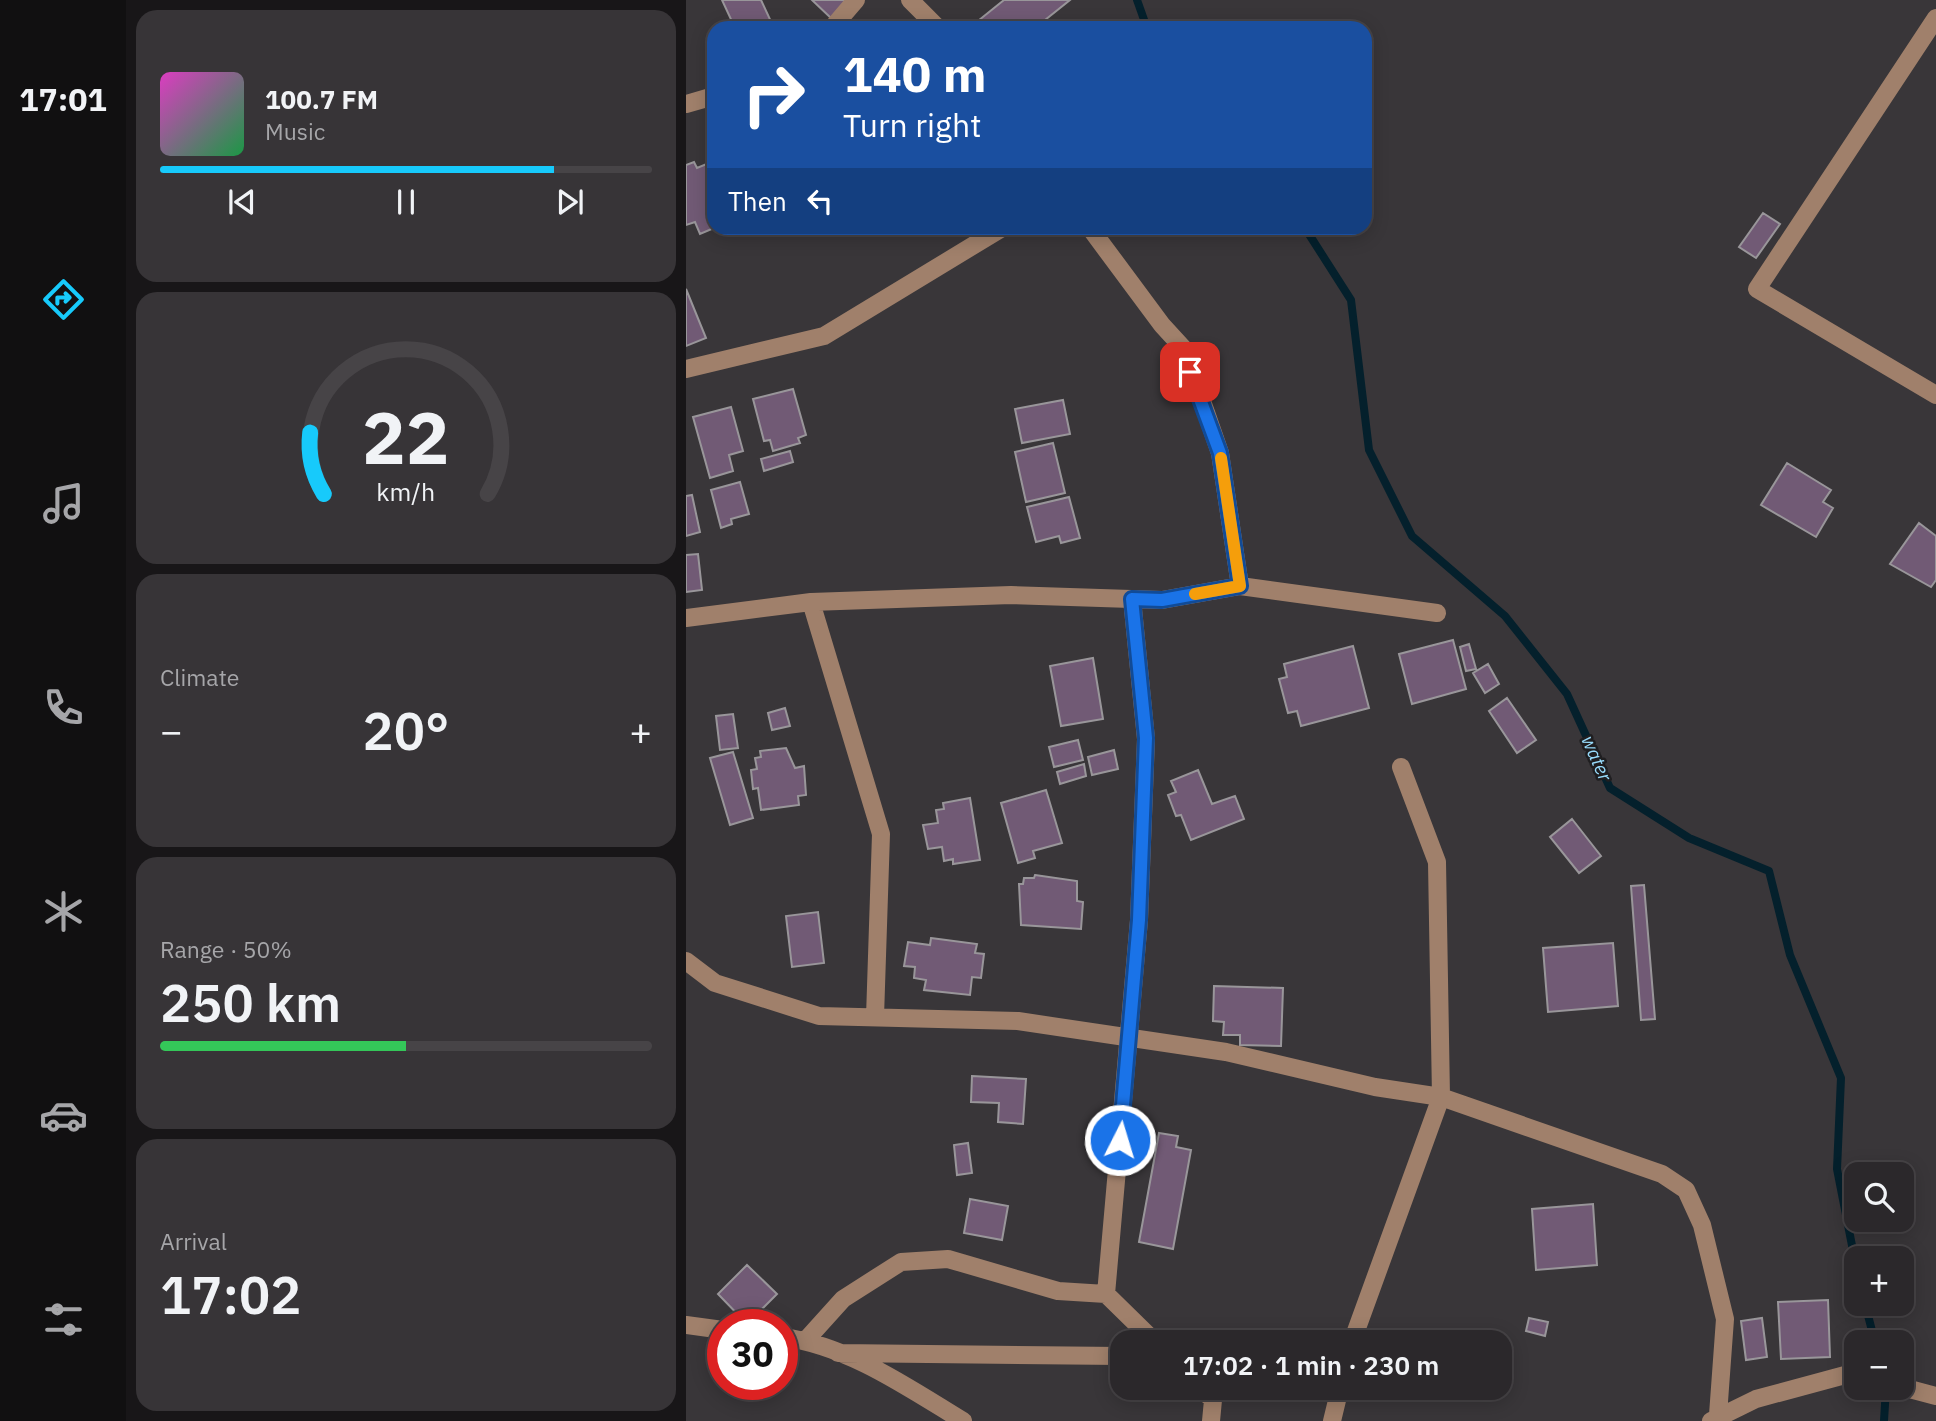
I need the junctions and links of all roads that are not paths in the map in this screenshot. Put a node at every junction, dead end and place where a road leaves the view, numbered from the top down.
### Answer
1 (856, 0) edge
2 (910, 0) edge
3 (1936, 18) edge
4 (838, 21) edge
5 (931, 21) edge
6 (707, 98) edge
7 (686, 104) edge
8 (990, 235) edge
9 (1095, 235) edge
10 (686, 369) edge
11 (1936, 395) edge
12 (1240, 586) junction
13 (1132, 599) junction
14 (811, 603) junction
15 (1437, 614) dead end
16 (686, 618) edge
17 (1401, 767) dead end
18 (686, 961) edge
19 (875, 1017) junction
20 (1129, 1037) junction
21 (1441, 1097) junction
22 (1106, 1294) junction
23 (686, 1325) edge
24 (707, 1328) edge
25 (1140, 1330) edge
26 (1356, 1330) edge
27 (798, 1339) edge
28 (806, 1340) junction
29 (838, 1353) junction
30 (1110, 1356) edge
31 (1844, 1375) edge
32 (1914, 1390) edge
33 (1936, 1396) edge
34 (1213, 1400) edge
35 (1337, 1400) edge
36 (1714, 1418) edge
37 (963, 1421) edge
38 (1211, 1421) edge
39 (1332, 1421) edge

1 - 4 street
2 - 5 street
3 - 11 street
6 - 7 street
8 - 10 street
9 - 12 street
12 - 13 street
12 - 15 street
13 - 14 street
13 - 20 street
14 - 16 street
14 - 19 street
17 - 21 street
18 - 19 street
19 - 20 street
20 - 21 street
20 - 22 street
21 - 26 street
21 - 36 street
22 - 25 street
22 - 28 street
23 - 24 street
27 - 28 street
28 - 29 street
29 - 30 street
29 - 37 street
31 - 36 street
32 - 33 street
34 - 38 street
35 - 39 street

